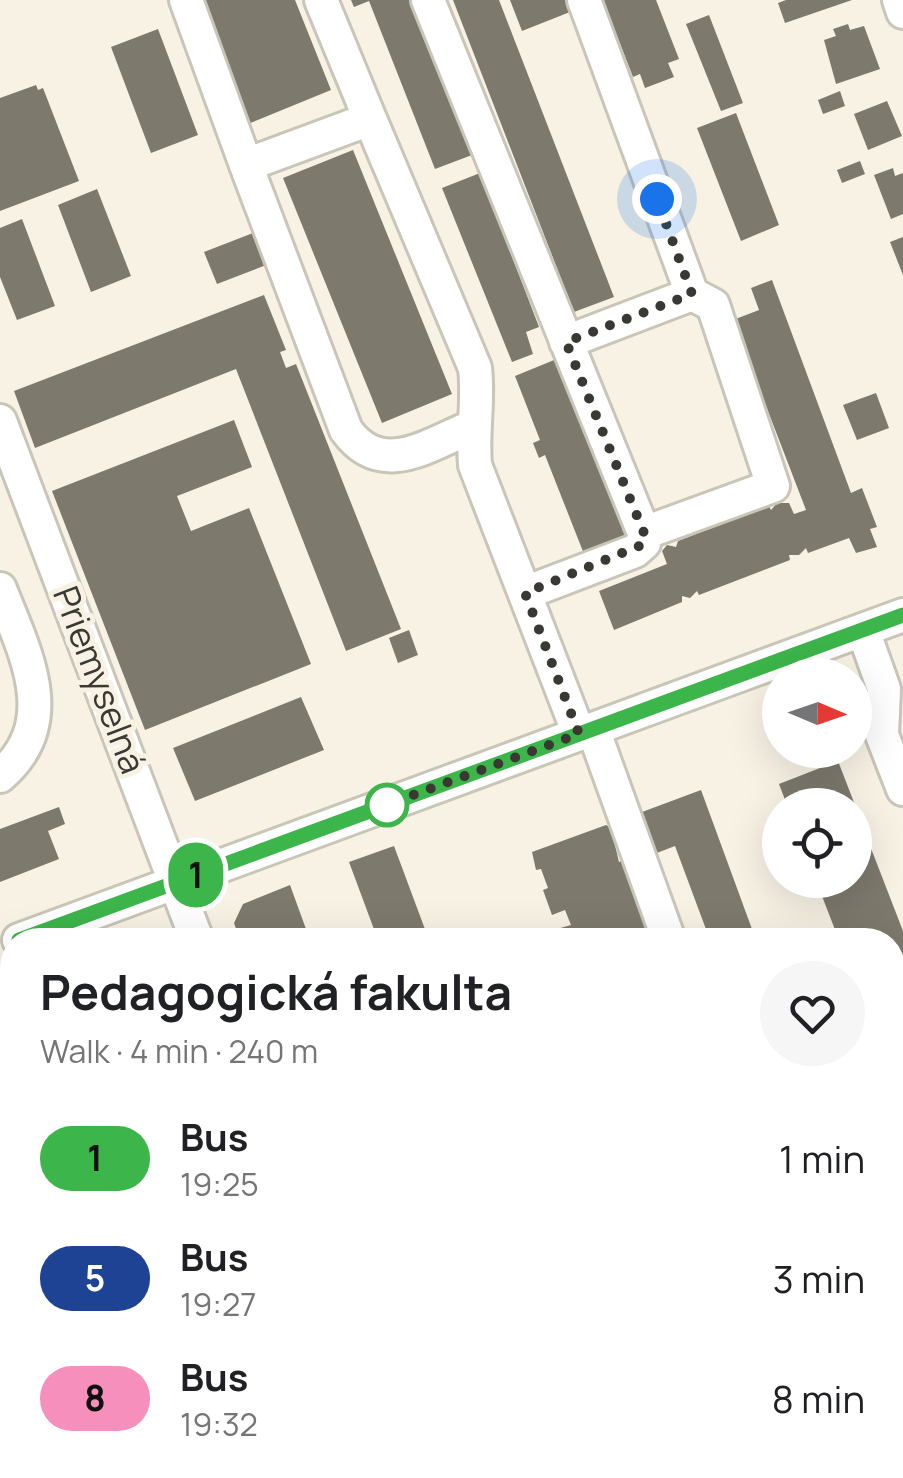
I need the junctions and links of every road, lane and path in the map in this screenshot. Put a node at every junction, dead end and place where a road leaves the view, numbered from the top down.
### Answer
1 (186, 0) edge
2 (321, 0) edge
3 (428, 0) edge
4 (584, 0) edge
5 (898, 0) edge
6 (903, 12) edge
7 (370, 119) junction
8 (246, 164) junction
9 (692, 294) junction
10 (566, 342) junction
11 (0, 421) edge
12 (474, 426) junction
13 (644, 533) junction
14 (0, 589) edge
15 (525, 593) junction
16 (903, 615) edge
17 (863, 630) junction
18 (586, 732) junction
19 (0, 776) edge
20 (903, 789) edge
21 (176, 883) junction
22 (52, 928) edge
23 (193, 928) edge
24 (664, 928) edge

1 - 8 street
2 - 7 street
3 - 10 street
4 - 9 street
5 - 6 street
7 - 8 street
7 - 12 street
8 - 12 street
9 - 10 street
9 - 13 street
10 - 13 street
11 - 21 street, Priemyselná
12 - 15 street
13 - 15 street
14 - 19 street
15 - 18 street
16 - 17 street
17 - 18 street
17 - 20 street
18 - 21 street
18 - 24 street
21 - 22 street
21 - 23 street, Priemyselná

